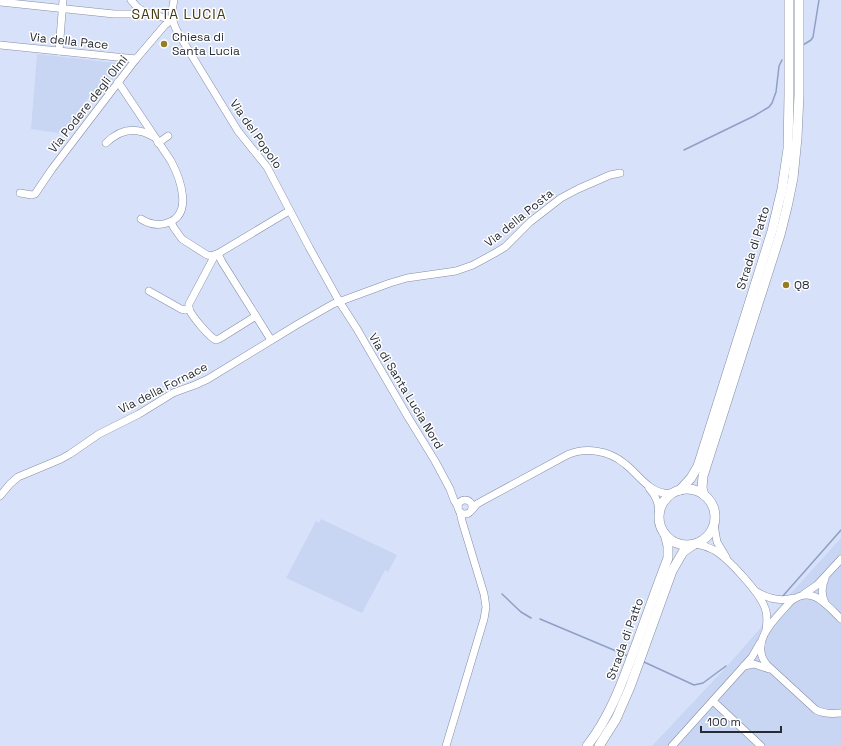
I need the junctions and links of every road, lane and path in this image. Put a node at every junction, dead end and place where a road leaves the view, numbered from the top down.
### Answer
1 (63, 0) edge
2 (131, 0) edge
3 (174, 0) edge
4 (789, 0) edge
5 (799, 0) edge
6 (0, 2) edge
7 (62, 8) junction
8 (146, 13) junction
9 (172, 20) junction
10 (0, 45) edge
11 (59, 51) junction
12 (136, 59) junction
13 (118, 82) junction
14 (168, 136) dead end
15 (157, 140) junction
16 (106, 143) dead end
17 (620, 174) dead end
18 (20, 194) dead end
19 (289, 211) junction
20 (140, 219) dead end
21 (171, 222) junction
22 (217, 254) junction
23 (149, 291) dead end
24 (339, 301) junction
25 (188, 308) junction
26 (256, 316) junction
27 (271, 340) junction
28 (647, 484) junction
29 (677, 491) junction
30 (452, 493) junction
31 (704, 495) junction
32 (0, 496) edge
33 (484, 500) junction
34 (467, 501) junction
35 (459, 510) junction
36 (472, 510) junction
37 (659, 516) junction
38 (714, 524) junction
39 (665, 534) junction
40 (694, 544) junction
41 (841, 559) edge
42 (729, 562) junction
43 (828, 573) junction
44 (756, 590) junction
45 (804, 594) junction
46 (796, 597) junction
47 (825, 604) junction
48 (841, 618) edge
49 (766, 630) junction
50 (761, 641) junction
51 (744, 666) junction
52 (772, 670) junction
53 (712, 701) junction
54 (841, 713) edge
55 (676, 745) edge
56 (446, 746) edge
57 (587, 746) edge
58 (599, 746) edge
59 (761, 746) edge

1 - 7 street
2 - 8 street
3 - 9 street
4 - 29 main road, Strada di Patto
5 - 31 main road, Strada di Patto
6 - 7 street
7 - 8 street
7 - 11 street
8 - 9 street
9 - 12 street, Via Podere degli Olmi
9 - 19 street, Via del Popolo
10 - 11 street, Via della Pace
11 - 12 street, Via della Pace
12 - 13 street, Via Podere degli Olmi
13 - 15 street
13 - 18 street, Via Podere degli Olmi
14 - 15 street
15 - 16 street
15 - 21 street
17 - 24 street, Via della Posta
19 - 22 street
19 - 24 street, Via del Popolo
20 - 21 street
21 - 22 street
22 - 25 street
22 - 26 street
23 - 25 street
24 - 27 street, Via della Fornace
24 - 30 street, Via di Santa Lucia Nord
25 - 26 street
26 - 27 street
27 - 32 street, Via della Fornace
28 - 29 street
28 - 33 street
28 - 37 street
29 - 31 main road
29 - 37 main road
30 - 34 street
30 - 35 street, Via di Santa Lucia Nord
31 - 38 main road
33 - 34 street
33 - 36 street
34 - 35 street
34 - 36 street
35 - 36 street
35 - 56 street, Via di Santa Lucia Nord
37 - 39 main road
38 - 40 main road
38 - 42 street
39 - 40 main road
39 - 57 main road, Strada di Patto
40 - 42 street
40 - 58 main road, Strada di Patto
41 - 43 street
42 - 44 street
43 - 45 street
43 - 47 street
44 - 46 street
44 - 49 street
45 - 46 street
45 - 47 street
46 - 49 street
47 - 48 street
49 - 50 street
50 - 51 street
50 - 52 street
51 - 52 street
51 - 53 street
52 - 54 street
53 - 55 street
53 - 59 street

